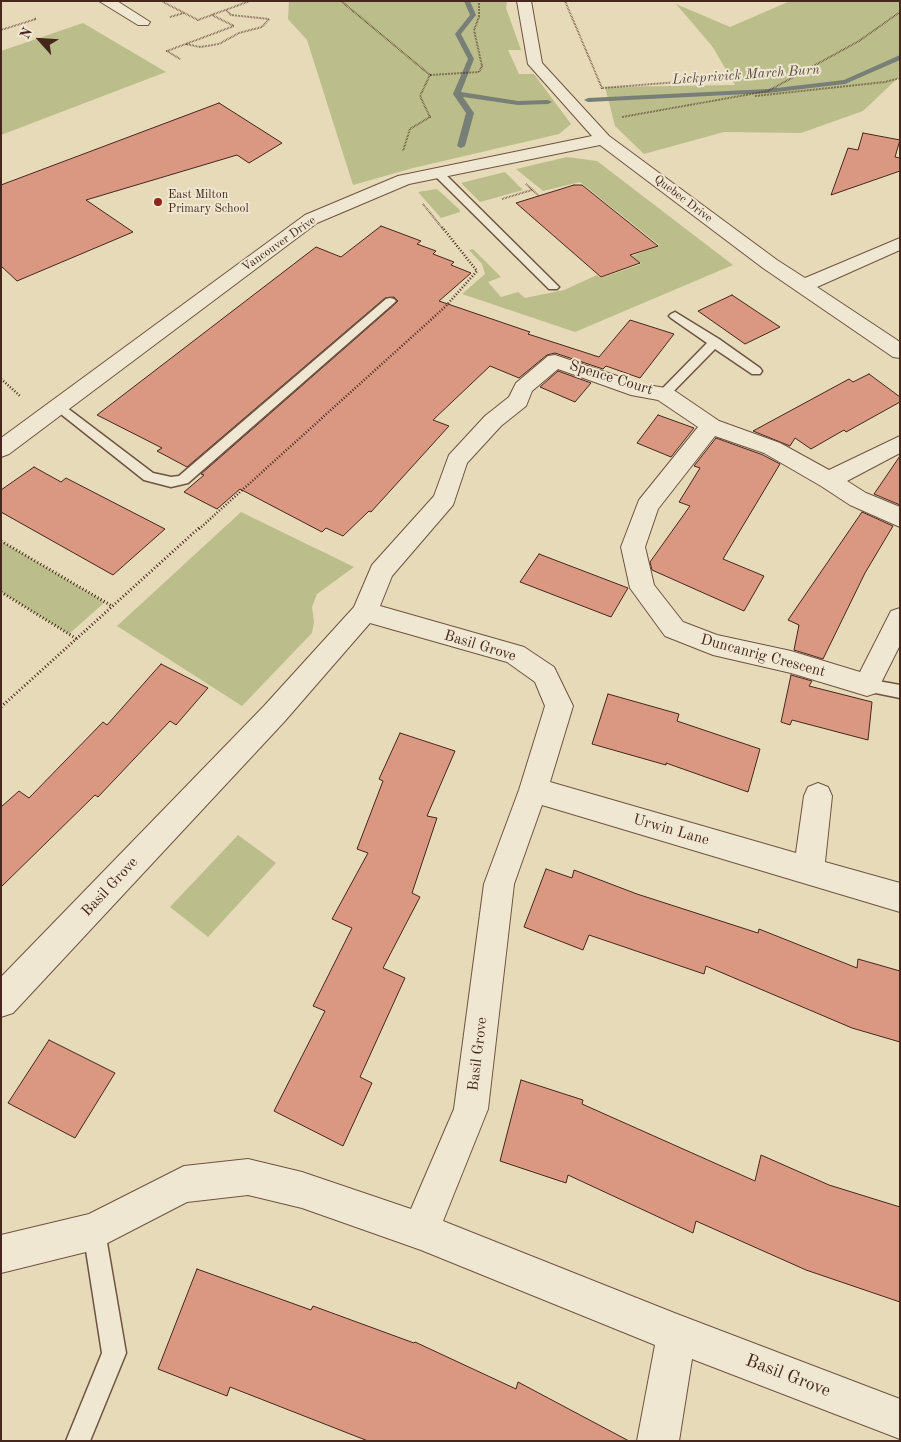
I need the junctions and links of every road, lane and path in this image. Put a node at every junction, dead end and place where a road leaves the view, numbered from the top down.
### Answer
1 (106, 1) edge
2 (250, 1) edge
3 (341, 1) edge
4 (479, 1) edge
5 (524, 1) edge
6 (565, 1) edge
7 (165, 2) edge
8 (226, 10) junction
9 (900, 12) edge
10 (212, 15) junction
11 (34, 18) dead end
12 (143, 22) dead end
13 (1, 30) edge
14 (186, 44) junction
15 (180, 59) dead end
16 (430, 75) junction
17 (900, 78) edge
18 (716, 79) dead end
19 (747, 96) junction
20 (588, 123) junction
21 (604, 139) junction
22 (403, 151) dead end
23 (437, 172) junction
24 (404, 180) junction
25 (900, 242) edge
26 (803, 286) junction
27 (552, 287) dead end
28 (390, 301) dead end
29 (675, 316) dead end
30 (715, 342) junction
31 (900, 352) edge
32 (756, 371) dead end
33 (664, 394) junction
34 (58, 407) junction
35 (711, 426) junction
36 (900, 443) edge
37 (1, 449) edge
38 (829, 480) junction
39 (900, 519) edge
40 (1, 541) edge
41 (1, 592) edge
42 (112, 606) junction
43 (365, 612) junction
44 (900, 618) edge
45 (77, 638) junction
46 (867, 685) junction
47 (900, 692) edge
48 (1, 707) edge
49 (533, 790) junction
50 (818, 796) dead end
51 (809, 870) junction
52 (900, 898) edge
53 (1, 1001) edge
54 (94, 1231) junction
55 (421, 1231) junction
56 (1, 1254) edge
57 (677, 1334) junction
58 (900, 1419) edge
59 (78, 1441) edge
60 (658, 1441) edge

1 - 12 street
2 - 8 path
3 - 16 path
4 - 16 path
5 - 20 street, Quebec Drive
6 - 18 path
7 - 10 path
8 - 10 path
8 - 14 path
9 - 19 path
10 - 14 path
11 - 13 path
14 - 15 path
16 - 22 path
17 - 19 path
19 - 20 path
20 - 21 street, Quebec Drive
21 - 23 street, Vancouver Drive
21 - 26 street, Quebec Drive
23 - 24 street, Vancouver Drive
23 - 27 lane
24 - 34 street, Vancouver Drive
24 - 42 path
25 - 26 street
26 - 31 street, Quebec Drive
28 - 34 lane
29 - 30 lane
30 - 32 lane
30 - 33 lane
33 - 35 street, Spence Court
33 - 43 street, Spence Court
34 - 37 street, Vancouver Drive
35 - 38 street, Spence Court
35 - 46 street, Duncanrig Crescent
36 - 38 street
38 - 39 street
40 - 42 path
41 - 45 path
42 - 45 path
43 - 49 street, Basil Grove
43 - 53 street, Basil Grove
44 - 46 street
45 - 48 path
46 - 47 lane
49 - 51 street, Urwin Lane
49 - 55 street, Basil Grove
50 - 51 street
51 - 52 street, Urwin Lane
54 - 55 street, Basil Grove
54 - 56 street, Basil Grove
54 - 59 lane
55 - 57 street, Basil Grove
57 - 58 street, Basil Grove
57 - 60 street

